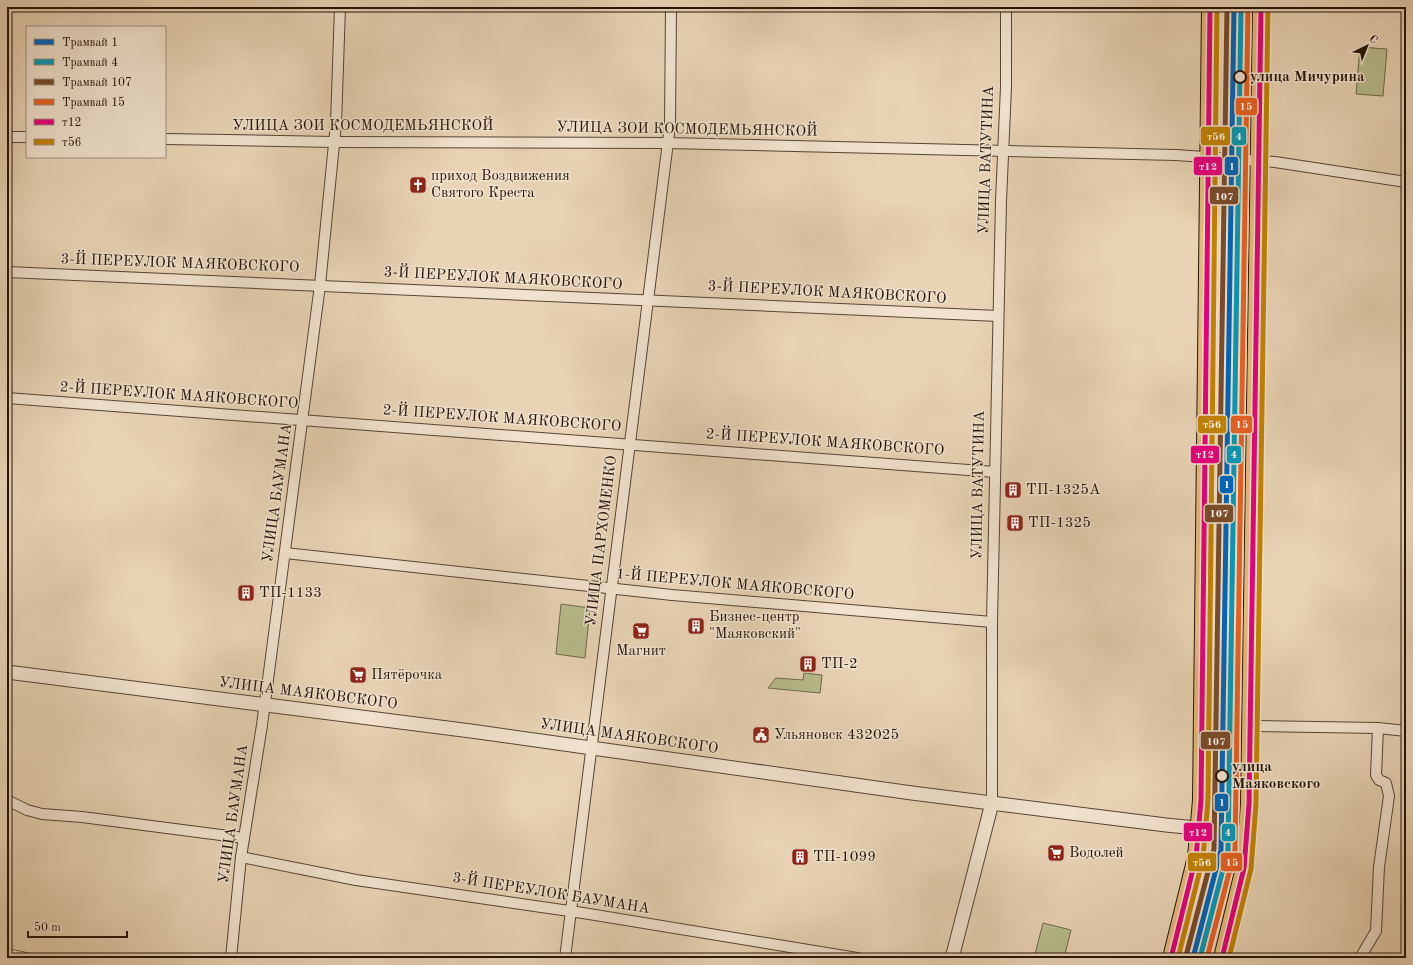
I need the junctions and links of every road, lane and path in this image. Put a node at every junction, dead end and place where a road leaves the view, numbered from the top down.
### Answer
1 (340, 7) edge
2 (671, 7) edge
3 (1006, 7) edge
4 (1210, 7) edge
5 (1261, 7) edge
6 (7, 137) edge
7 (26, 137) edge
8 (166, 139) edge
9 (334, 142) junction
10 (667, 143) junction
11 (1002, 151) junction
12 (1209, 158) junction
13 (1259, 161) junction
14 (1406, 182) edge
15 (7, 272) edge
16 (320, 285) junction
17 (647, 300) junction
18 (998, 316) junction
19 (7, 398) edge
20 (303, 421) junction
21 (630, 443) junction
22 (995, 472) junction
23 (285, 553) junction
24 (612, 589) junction
25 (992, 622) junction
26 (7, 672) edge
27 (265, 705) junction
28 (1250, 726) junction
29 (1378, 728) junction
30 (1406, 730) edge
31 (591, 748) junction
32 (7, 800) edge
33 (992, 803) junction
34 (1200, 829) junction
35 (1247, 833) junction
36 (244, 838) junction
37 (241, 857) junction
38 (571, 911) junction
39 (7, 954) edge
40 (26, 958) edge
41 (231, 958) edge
42 (565, 958) edge
43 (857, 958) edge
44 (952, 958) edge
45 (1171, 958) edge
46 (1222, 958) edge
47 (1360, 958) edge

1 - 9 street, УЛИЦА БАУМАНА
2 - 10 street, УЛИЦА ПАРХОМЕНКО
3 - 11 street, УЛИЦА ВАТУТИНА
4 - 12 main road
5 - 13 main road
6 - 7 street
8 - 9 street, УЛИЦА ЗОИ КОСМОДЕМЬЯНСКОЙ
9 - 10 street, УЛИЦА ЗОИ КОСМОДЕМЬЯНСКОЙ
9 - 16 street, УЛИЦА БАУМАНА
10 - 11 street, УЛИЦА ЗОИ КОСМОДЕМЬЯНСКОЙ
10 - 17 street, УЛИЦА ПАРХОМЕНКО
11 - 12 street, УЛИЦА ЗОИ КОСМОДЕМЬЯНСКОЙ
11 - 18 street, УЛИЦА ВАТУТИНА
12 - 13 street, УЛИЦА ЗОИ КОСМОДЕМЬЯНСКОЙ
12 - 34 main road
13 - 14 street
13 - 28 main road
15 - 16 street, 3-Й ПЕРЕУЛОК МАЯКОВСКОГО
16 - 17 street, 3-Й ПЕРЕУЛОК МАЯКОВСКОГО
16 - 20 street, УЛИЦА БАУМАНА
17 - 18 street, 3-Й ПЕРЕУЛОК МАЯКОВСКОГО
17 - 21 street, УЛИЦА ПАРХОМЕНКО
18 - 22 street, УЛИЦА ВАТУТИНА
19 - 20 street, 2-Й ПЕРЕУЛОК МАЯКОВСКОГО
20 - 21 street, 2-Й ПЕРЕУЛОК МАЯКОВСКОГО
20 - 23 street, УЛИЦА БАУМАНА
21 - 22 street, 2-Й ПЕРЕУЛОК МАЯКОВСКОГО
21 - 24 street, УЛИЦА ПАРХОМЕНКО
22 - 25 street, УЛИЦА ВАТУТИНА
23 - 24 street, 1-Й ПЕРЕУЛОК МАЯКОВСКОГО
23 - 27 street, УЛИЦА БАУМАНА
24 - 25 street, 1-Й ПЕРЕУЛОК МАЯКОВСКОГО
24 - 31 street, УЛИЦА ПАРХОМЕНКО
25 - 33 street, УЛИЦА ВАТУТИНА
26 - 27 street, УЛИЦА МАЯКОВСКОГО
27 - 31 street, УЛИЦА МАЯКОВСКОГО
27 - 36 street, УЛИЦА БАУМАНА
28 - 29 street
28 - 35 main road
29 - 30 street
29 - 47 street
31 - 33 street, УЛИЦА МАЯКОВСКОГО
31 - 38 street, УЛИЦА ПАРХОМЕНКО
32 - 36 street
33 - 34 street, УЛИЦА МАЯКОВСКОГО
33 - 44 street, УЛИЦА ВАТУТИНА
34 - 35 street, УЛИЦА МАЯКОВСКОГО
34 - 45 main road
35 - 46 main road
36 - 37 street, УЛИЦА БАУМАНА
37 - 38 street, 3-Й ПЕРЕУЛОК БАУМАНА
37 - 41 street, УЛИЦА БАУМАНА
38 - 42 street, УЛИЦА ПАРХОМЕНКО
38 - 43 street, 3-Й ПЕРЕУЛОК БАУМАНА
39 - 40 street

